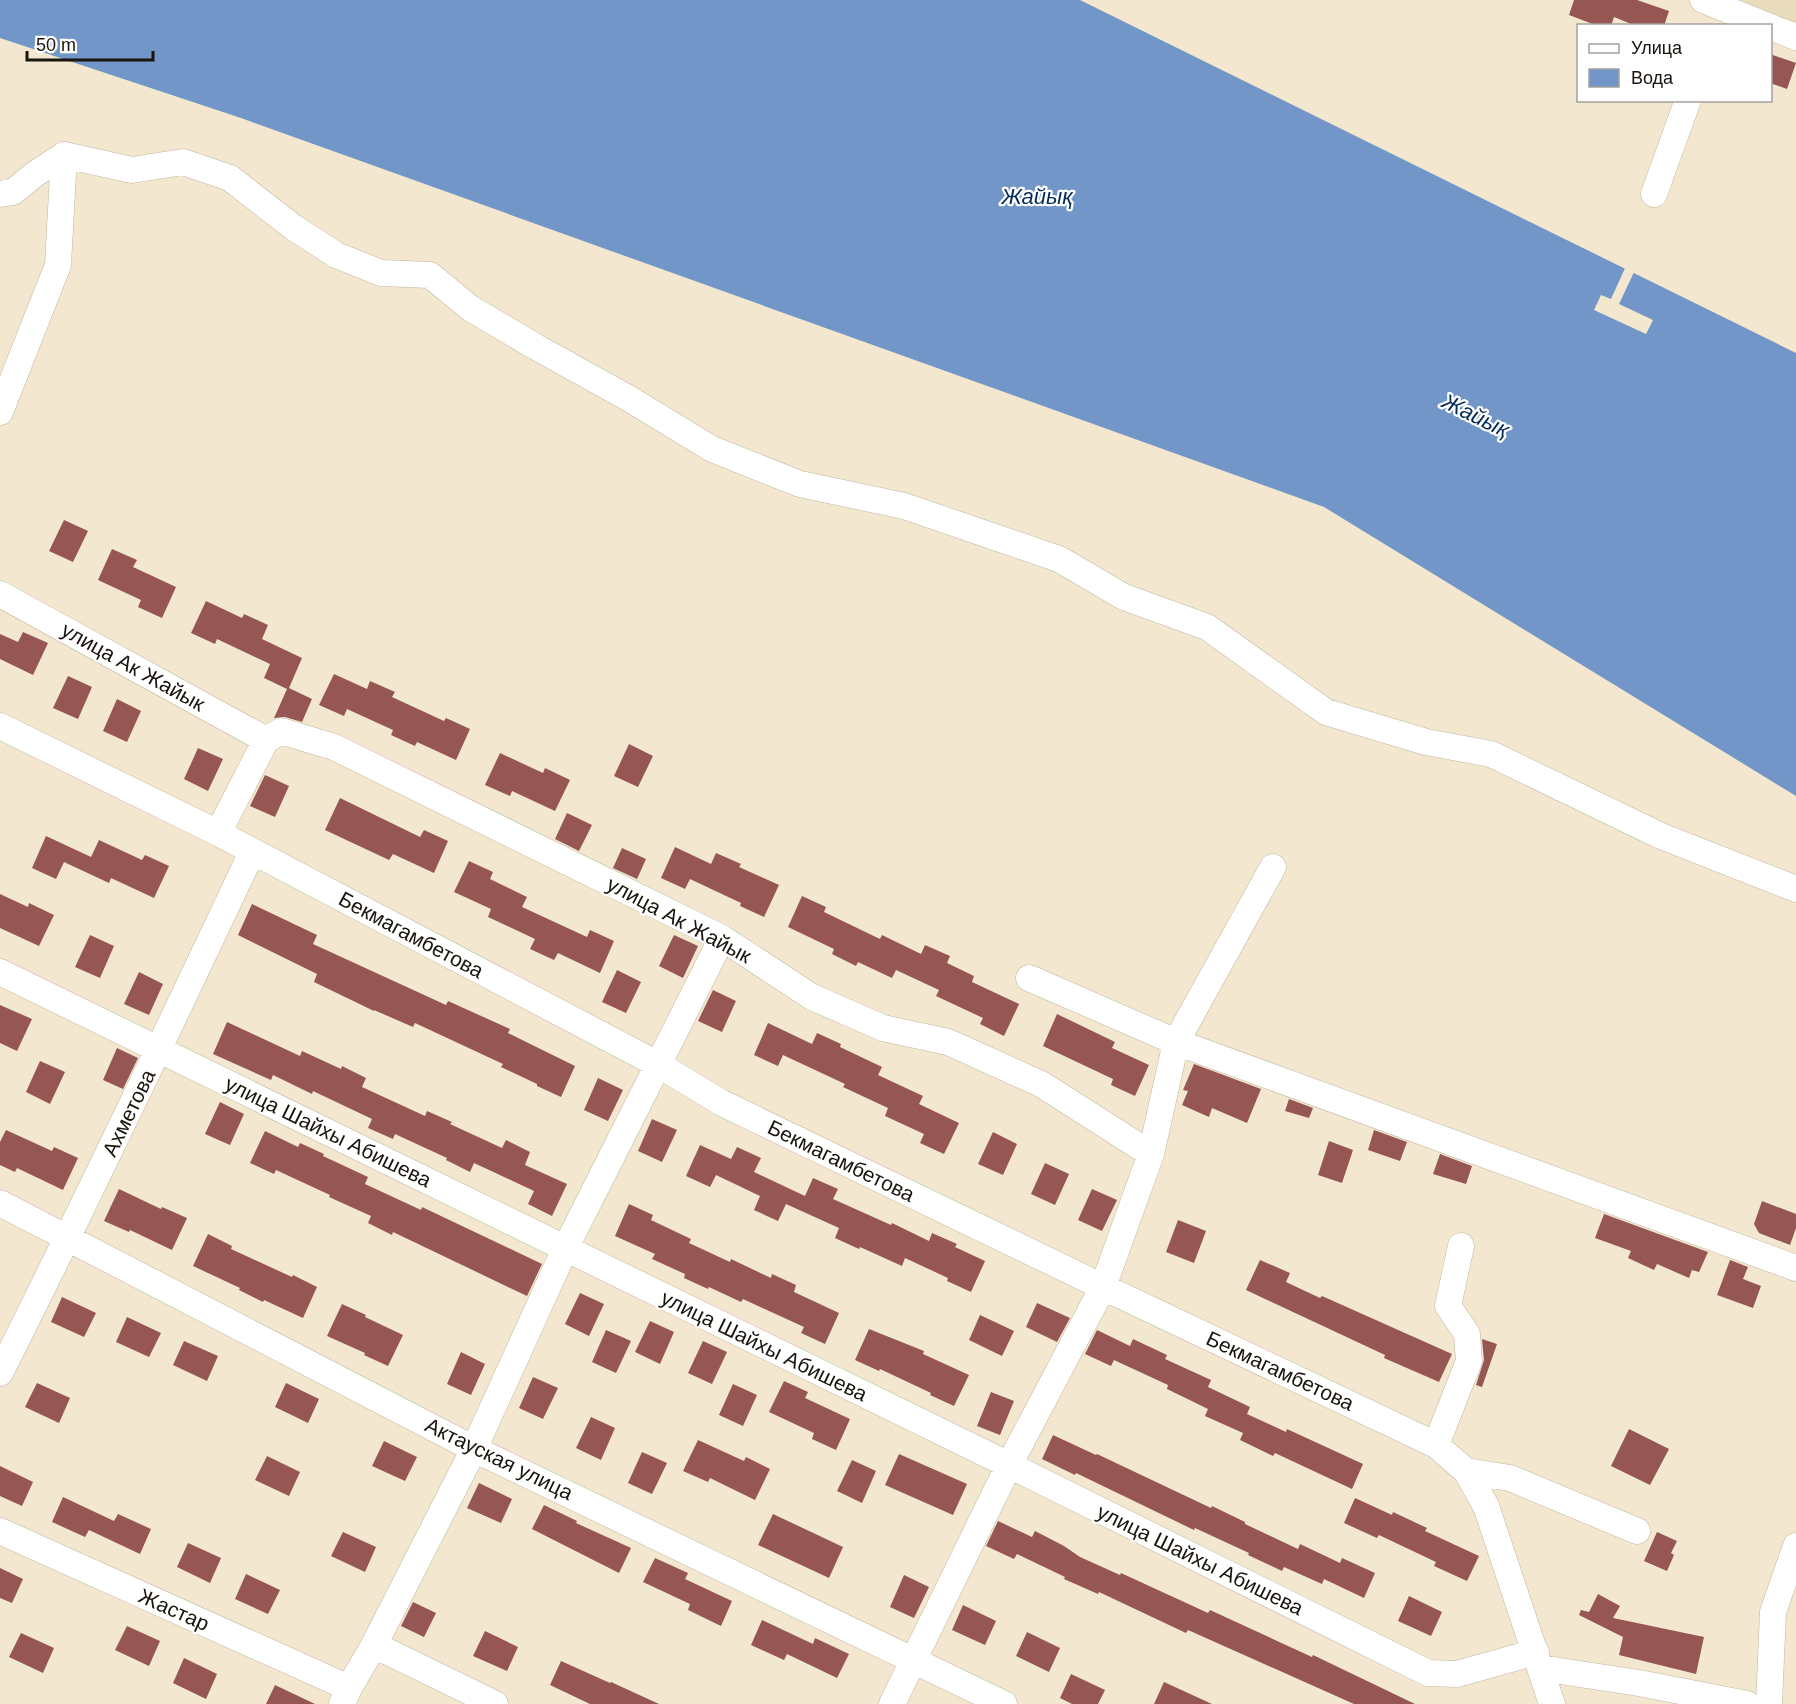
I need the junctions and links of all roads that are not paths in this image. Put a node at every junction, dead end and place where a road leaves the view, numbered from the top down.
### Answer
1 (1714, 11) edge
2 (1762, 24) edge
3 (1772, 27) edge
4 (1796, 37) edge
5 (1687, 102) edge
6 (64, 155) junction
7 (0, 194) edge
8 (1654, 194) dead end
9 (0, 412) edge
10 (0, 594) edge
11 (0, 726) edge
12 (266, 740) junction
13 (218, 833) junction
14 (252, 852) junction
15 (1273, 867) dead end
16 (1796, 889) edge
17 (722, 938) junction
18 (0, 972) edge
19 (1029, 978) dead end
20 (1176, 1042) junction
21 (160, 1049) junction
22 (659, 1065) junction
23 (1151, 1154) junction
24 (0, 1203) edge
25 (68, 1238) junction
26 (1461, 1246) dead end
27 (565, 1249) junction
28 (1796, 1268) edge
29 (1102, 1287) junction
30 (0, 1372) edge
31 (1436, 1445) junction
32 (474, 1449) junction
33 (1009, 1465) junction
34 (1466, 1471) junction
35 (0, 1531) edge
36 (1637, 1531) dead end
37 (1796, 1546) edge
38 (374, 1645) junction
39 (913, 1659) junction
40 (1538, 1660) junction
41 (345, 1696) edge
42 (495, 1704) edge
43 (892, 1704) edge
44 (1004, 1704) edge
45 (1552, 1704) edge
46 (1747, 1704) edge
47 (1769, 1704) edge

1 - 2 street
3 - 4 street
5 - 8 street
6 - 7 street
6 - 9 street
6 - 16 street
10 - 12 street, улица Ак Жайык
11 - 13 street, Бекмагамбетова
12 - 13 street
12 - 17 street, улица Ак Жайык
13 - 14 street, Бекмагамбетова
14 - 21 street, Ахметова
14 - 22 street, Бекмагамбетова
15 - 20 street
17 - 22 street
17 - 23 street, улица Ак Жайык
18 - 21 street, улица Шайхы Абишева
19 - 20 street
20 - 23 street
20 - 28 street
21 - 25 street, Ахметова
21 - 27 street, улица Шайхы Абишева
22 - 27 street
22 - 29 street, Бекмагамбетова
23 - 29 street
24 - 25 street, Актауская улица
25 - 30 street, Ахметова
25 - 32 street, Актауская улица
26 - 31 street
27 - 32 street
27 - 33 street, улица Шайхы Абишева
29 - 31 street, Бекмагамбетова
29 - 33 street
31 - 34 street, Бекмагамбетова
32 - 38 street
32 - 39 street, Актауская улица
33 - 39 street
33 - 40 street, улица Шайхы Абишева
34 - 36 street
34 - 40 street, Бекмагамбетова
35 - 41 street, Жастар
37 - 47 street
38 - 41 street
38 - 42 street
39 - 43 street
39 - 44 street, Актауская улица
40 - 45 street, Бекмагамбетова
40 - 46 street

